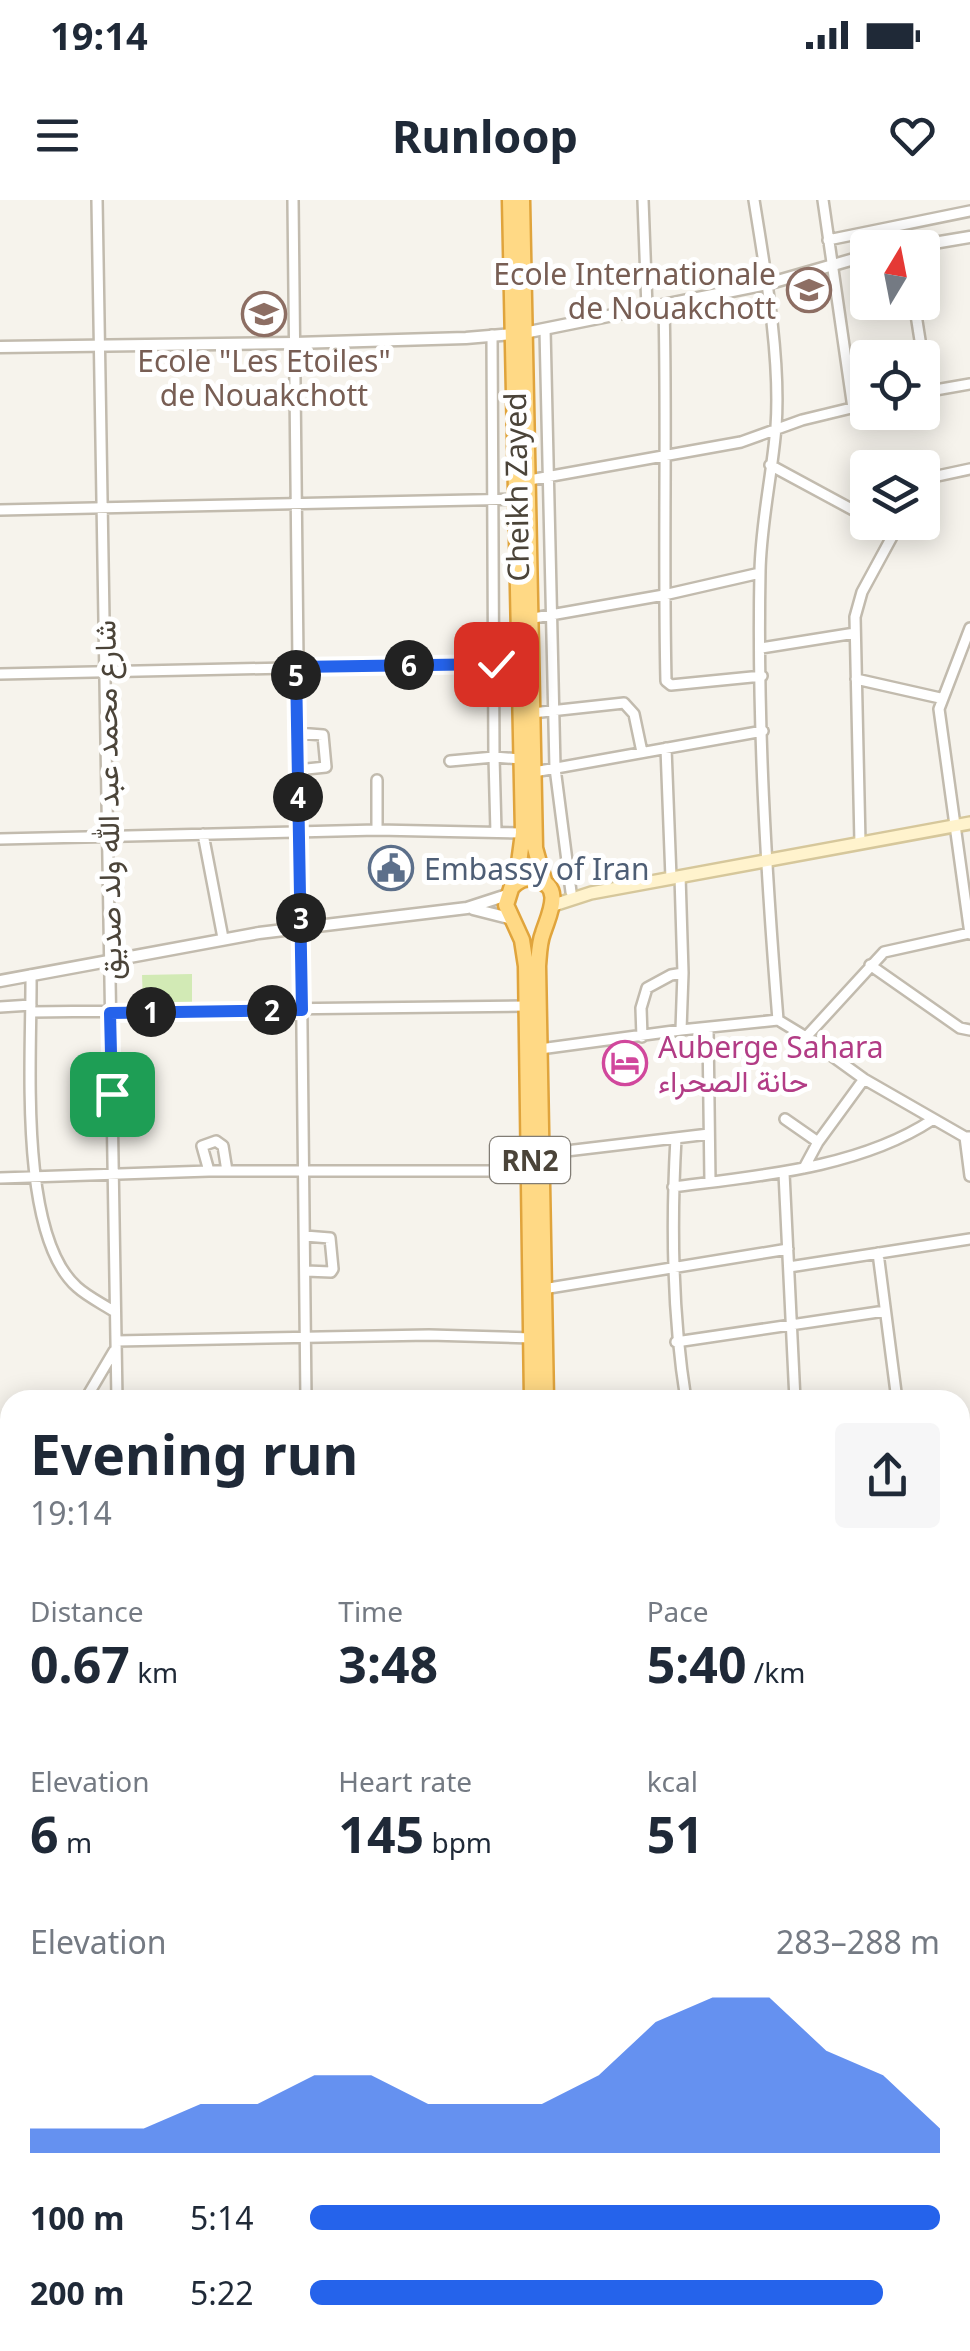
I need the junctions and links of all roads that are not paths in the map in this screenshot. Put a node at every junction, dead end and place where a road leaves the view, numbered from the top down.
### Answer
1 (98, 200) edge
2 (293, 200) edge
3 (510, 200) edge
4 (522, 200) edge
5 (643, 200) edge
6 (754, 200) edge
7 (823, 200) edge
8 (970, 212) edge
9 (970, 237) edge
10 (828, 240) junction
11 (940, 242) edge
12 (850, 262) edge
13 (832, 268) junction
14 (767, 284) junction
15 (664, 305) junction
16 (648, 308) junction
17 (545, 328) junction
18 (519, 333) junction
19 (492, 336) junction
20 (294, 342) junction
21 (101, 346) junction
22 (0, 347) edge
23 (970, 384) edge
24 (940, 389) edge
25 (850, 394) edge
26 (850, 409) edge
27 (776, 430) junction
28 (667, 456) junction
29 (770, 465) junction
30 (970, 469) edge
31 (940, 475) edge
32 (547, 477) junction
33 (522, 481) junction
34 (516, 499) junction
35 (495, 500) junction
36 (298, 504) junction
37 (102, 508) junction
38 (850, 508) edge
39 (0, 510) edge
40 (890, 540) edge
41 (760, 573) junction
42 (664, 595) junction
43 (551, 615) junction
44 (525, 619) junction
45 (970, 628) edge
46 (856, 633) junction
47 (761, 648) junction
48 (520, 663) junction
49 (496, 664) junction
50 (296, 667) junction
51 (104, 671) junction
52 (0, 674) edge
53 (762, 676) junction
54 (856, 679) junction
55 (940, 698) junction
56 (553, 711) junction
57 (532, 713) junction
58 (763, 730) junction
59 (297, 733) junction
60 (666, 748) junction
61 (642, 752) junction
62 (494, 757) junction
63 (521, 759) junction
64 (450, 761) dead end
65 (555, 768) junction
66 (298, 770) junction
67 (534, 772) junction
68 (377, 780) dead end
69 (970, 823) edge
70 (954, 826) junction
71 (377, 830) junction
72 (300, 831) junction
73 (496, 832) junction
74 (523, 833) junction
75 (204, 834) junction
76 (108, 838) junction
77 (0, 839) edge
78 (860, 843) junction
79 (765, 861) junction
80 (675, 877) junction
81 (548, 886) junction
82 (570, 892) junction
83 (591, 892) junction
84 (508, 893) junction
85 (467, 908) junction
86 (552, 911) junction
87 (514, 920) junction
88 (301, 926) junction
89 (970, 934) edge
90 (224, 938) junction
91 (109, 959) junction
92 (870, 965) junction
93 (683, 973) junction
94 (31, 975) junction
95 (0, 981) edge
96 (0, 1006) edge
97 (526, 1006) junction
98 (32, 1008) junction
99 (302, 1010) junction
100 (110, 1013) junction
101 (778, 1020) junction
102 (708, 1029) junction
103 (681, 1030) junction
104 (970, 1030) edge
105 (642, 1037) junction
106 (806, 1037) junction
107 (540, 1050) junction
108 (864, 1079) junction
109 (786, 1118) dead end
110 (932, 1120) junction
111 (709, 1134) junction
112 (968, 1137) edge
113 (676, 1138) junction
114 (818, 1142) junction
115 (541, 1154) junction
116 (804, 1168) junction
117 (209, 1171) junction
118 (228, 1171) junction
119 (530, 1171) junction
120 (302, 1173) junction
121 (784, 1173) junction
122 (114, 1174) junction
123 (970, 1176) edge
124 (33, 1177) junction
125 (0, 1178) edge
126 (710, 1182) junction
127 (673, 1187) junction
128 (305, 1236) junction
129 (970, 1239) edge
130 (788, 1249) junction
131 (878, 1253) junction
132 (789, 1267) junction
133 (672, 1268) junction
134 (306, 1271) junction
135 (543, 1289) junction
136 (885, 1311) junction
137 (115, 1312) junction
138 (792, 1324) junction
139 (305, 1336) junction
140 (532, 1338) junction
141 (676, 1342) junction
142 (116, 1344) junction
143 (91, 1390) edge
144 (116, 1390) edge
145 (306, 1390) edge
146 (532, 1390) edge
147 (546, 1390) edge
148 (684, 1390) edge
149 (795, 1390) edge
150 (896, 1390) edge

1 - 21 street, شارع محمد عبد الله ولد صديق
2 - 20 street
3 - 18 highway, Cheikh Zayed
4 - 18 highway, Cheikh Zayed
5 - 16 street
6 - 14 street
7 - 10 street
8 - 10 street
9 - 11 street
10 - 13 street
12 - 13 street
13 - 14 street
13 - 25 street
14 - 15 street
14 - 27 street
15 - 16 street
15 - 28 street
16 - 17 street
17 - 18 street
17 - 32 street
18 - 19 street
18 - 33 highway, Cheikh Zayed
19 - 20 street
19 - 35 street
20 - 21 street
20 - 36 street
21 - 22 street
21 - 37 street, شارع محمد عبد الله ولد صديق
23 - 24 street
26 - 27 street
27 - 28 street
27 - 29 street
28 - 32 street
28 - 42 street
29 - 38 street
29 - 41 street
30 - 31 street
32 - 33 street
32 - 43 street
33 - 34 highway, Cheikh Zayed
33 - 44 highway, Cheikh Zayed
34 - 35 street
34 - 44 highway, Cheikh Zayed
35 - 36 street
35 - 49 street
36 - 37 street
36 - 50 street
37 - 39 street
37 - 51 street, شارع محمد عبد الله ولد صديق
40 - 46 street
41 - 42 street
41 - 47 street
42 - 43 street
42 - 53 street
43 - 44 street
43 - 56 street
44 - 48 highway, Cheikh Zayed
44 - 57 highway, Cheikh Zayed
45 - 55 street
46 - 47 street
46 - 54 street
47 - 53 street
48 - 49 street
48 - 63 highway, Cheikh Zayed
49 - 50 street
49 - 62 street
50 - 51 street
50 - 59 street
51 - 52 street
51 - 76 street, شارع محمد عبد الله ولد صديق
53 - 58 street
54 - 55 street
54 - 78 street
55 - 70 street
56 - 57 street
56 - 61 street
56 - 65 street
57 - 67 highway, Cheikh Zayed
58 - 60 street
58 - 79 street
59 - 66 street
59 - 66 street
60 - 61 street
60 - 80 street
61 - 65 street
62 - 63 street
62 - 64 street
62 - 73 street
63 - 74 highway, Cheikh Zayed
65 - 67 street
65 - 82 street
66 - 72 street
67 - 81 highway, Cheikh Zayed
68 - 71 street
69 - 70 main road
70 - 78 main road
70 - 89 street
71 - 72 street
71 - 73 street
72 - 75 street
72 - 88 street
73 - 74 street
74 - 84 highway, Cheikh Zayed
75 - 76 street
75 - 90 street
76 - 77 street
76 - 91 street, شارع محمد عبد الله ولد صديق
78 - 79 main road
79 - 80 main road
79 - 101 street
80 - 83 main road
80 - 93 street
81 - 82 main road
81 - 84 highway
81 - 86 highway
82 - 83 main road
83 - 86 main road
84 - 85 street
84 - 87 highway
85 - 87 street
85 - 88 street
86 - 87 highway
86 - 107 highway, RN2
87 - 97 highway, RN2
88 - 90 street
88 - 99 street
89 - 92 street
90 - 91 street
91 - 94 street
91 - 100 street, شارع محمد عبد الله ولد صديق
92 - 104 street
92 - 106 street
93 - 103 street
93 - 105 street
94 - 95 street
94 - 98 street
96 - 98 street
97 - 99 street
97 - 119 highway, RN2
98 - 100 street
98 - 124 street
99 - 100 street
99 - 120 street
100 - 122 street, شارع محمد عبد الله ولد صديق
101 - 102 street
101 - 106 street
102 - 103 street
102 - 111 street
103 - 105 street
105 - 107 street
106 - 108 street
107 - 115 highway, RN2
108 - 110 street
108 - 114 street
109 - 114 street
110 - 112 street
110 - 116 street
111 - 113 street
111 - 126 street
112 - 123 street
113 - 115 street
113 - 127 street
114 - 116 street
115 - 135 highway, RN2
116 - 121 street
117 - 118 street
117 - 118 street
117 - 122 street
118 - 120 street
119 - 120 street
119 - 140 highway, RN2
120 - 128 street
121 - 126 street
121 - 130 street
122 - 124 street
122 - 137 street, شارع محمد عبد الله ولد صديق
124 - 125 street
124 - 137 street
126 - 127 street
127 - 133 street
128 - 134 street
128 - 134 street
129 - 131 street
130 - 132 street
130 - 133 street
131 - 132 street
131 - 136 street
132 - 138 street
133 - 135 street
133 - 141 street
134 - 139 street
135 - 147 highway, RN2
136 - 138 street
136 - 150 street
137 - 142 street, شارع محمد عبد الله ولد صديق
138 - 141 street
138 - 149 street
139 - 140 street
139 - 142 street
139 - 145 street
140 - 146 highway, RN2
141 - 148 street
142 - 143 street
142 - 144 street, شارع محمد عبد الله ولد صديق

